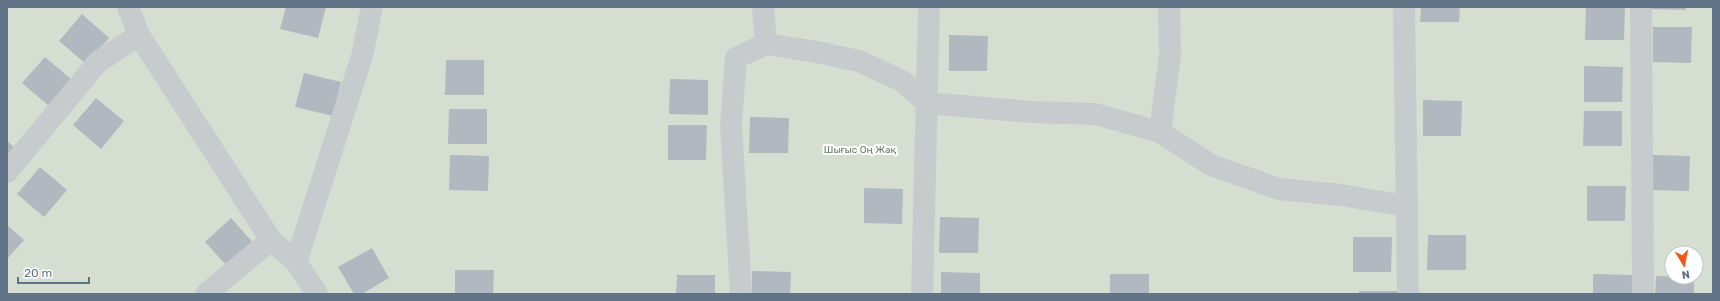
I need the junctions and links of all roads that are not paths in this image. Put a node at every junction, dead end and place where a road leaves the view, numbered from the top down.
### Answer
1 (128, 7) edge
2 (372, 7) edge
3 (764, 7) edge
4 (929, 7) edge
5 (1169, 7) edge
6 (1404, 7) edge
7 (1641, 7) edge
8 (139, 35) junction
9 (766, 44) junction
10 (927, 103) junction
11 (1160, 132) junction
12 (7, 172) edge
13 (1406, 206) junction
14 (271, 240) junction
15 (296, 262) junction
16 (206, 294) edge
17 (317, 294) edge
18 (741, 294) edge
19 (922, 294) edge
20 (1408, 294) edge
21 (1643, 294) edge

1 - 8 street
2 - 15 street
3 - 9 street
4 - 10 street
5 - 11 street
6 - 13 street
7 - 21 street
8 - 12 street
8 - 14 street
9 - 10 street
9 - 18 street
10 - 11 street
10 - 19 street
11 - 13 street
13 - 20 street
14 - 15 street
14 - 16 street
15 - 17 street

